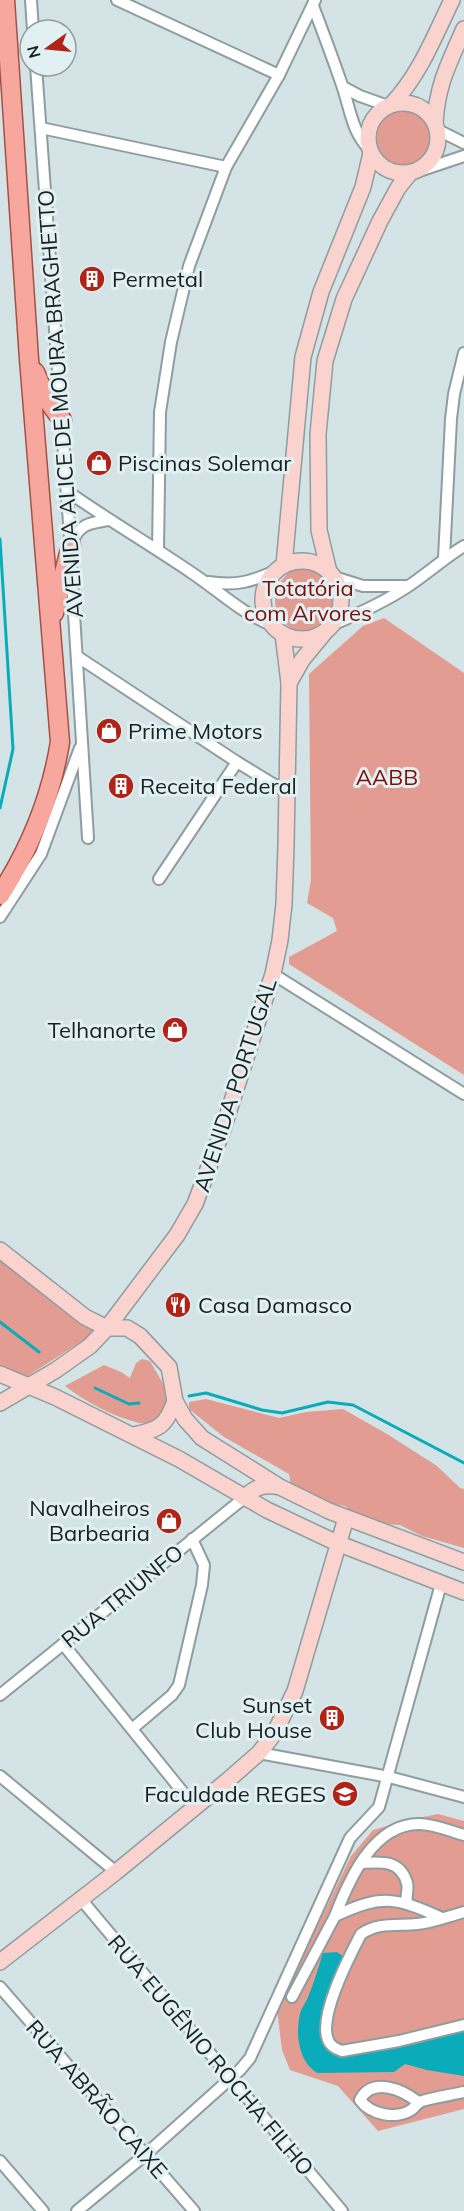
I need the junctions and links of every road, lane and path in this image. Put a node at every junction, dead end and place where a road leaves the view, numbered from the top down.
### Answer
1 (5, 0) edge
2 (31, 0) edge
3 (117, 0) edge
4 (452, 0) edge
5 (314, 3) edge
6 (32, 18) edge
7 (464, 29) edge
8 (279, 75) junction
9 (37, 78) edge
10 (343, 87) junction
11 (390, 105) junction
12 (436, 127) junction
13 (41, 128) junction
14 (464, 143) edge
15 (370, 151) junction
16 (464, 156) edge
17 (226, 167) junction
18 (413, 172) junction
19 (464, 353) edge
20 (303, 357) junction
21 (29, 358) junction
22 (325, 362) junction
23 (462, 373) edge
24 (62, 420) junction
25 (68, 491) junction
26 (108, 520) junction
27 (71, 545) junction
28 (464, 546) edge
29 (158, 550) junction
30 (444, 558) junction
31 (280, 568) junction
32 (331, 574) junction
33 (206, 582) junction
34 (408, 586) junction
35 (329, 628) junction
36 (50, 630) junction
37 (278, 630) junction
38 (78, 657) junction
39 (289, 683) junction
40 (83, 742) junction
41 (237, 762) junction
42 (288, 793) junction
43 (88, 838) dead end
44 (159, 879) dead end
45 (0, 895) edge
46 (0, 917) edge
47 (273, 974) junction
48 (464, 1094) edge
49 (0, 1250) edge
50 (107, 1328) junction
51 (0, 1374) edge
52 (29, 1386) junction
53 (175, 1401) junction
54 (0, 1403) edge
55 (133, 1436) junction
56 (280, 1487) junction
57 (244, 1498) junction
58 (346, 1518) junction
59 (192, 1539) junction
60 (337, 1543) junction
61 (464, 1562) edge
62 (441, 1584) junction
63 (464, 1592) edge
64 (63, 1644) junction
65 (0, 1695) edge
66 (132, 1729) junction
67 (259, 1753) junction
68 (0, 1776) edge
69 (389, 1777) junction
70 (464, 1797) edge
71 (194, 1806) junction
72 (464, 1835) edge
73 (361, 1863) junction
74 (116, 1872) junction
75 (80, 1898) junction
76 (407, 1903) junction
77 (464, 1912) edge
78 (335, 1916) junction
79 (442, 1918) junction
80 (0, 1962) edge
81 (0, 1987) edge
82 (292, 1997) dead end
83 (464, 2025) edge
84 (231, 2078) junction
85 (464, 2092) edge
86 (418, 2102) junction
87 (145, 2154) junction
88 (0, 2161) edge
89 (43, 2211) edge
90 (77, 2211) edge
91 (194, 2211) edge
92 (342, 2211) edge

1 - 21 main road
2 - 6 street
3 - 8 street
4 - 11 street
5 - 8 street
5 - 10 street
7 - 12 street
8 - 17 street
9 - 13 street, AVENIDA ALICE DE MOURA BRAGHETTO
10 - 11 street
10 - 15 street
11 - 12 street
11 - 15 street
12 - 14 street
12 - 18 street
13 - 17 street
13 - 24 street, AVENIDA ALICE DE MOURA BRAGHETTO
15 - 18 street
15 - 20 street
16 - 18 street
17 - 29 street
18 - 22 street
19 - 23 street
20 - 22 street
20 - 31 street
21 - 24 main road
21 - 36 main road
22 - 32 street
23 - 30 street
24 - 25 street, AVENIDA ALICE DE MOURA BRAGHETTO
25 - 26 street
25 - 27 street, AVENIDA ALICE DE MOURA BRAGHETTO
26 - 27 street
26 - 29 street
27 - 36 main road
27 - 38 street, AVENIDA ALICE DE MOURA BRAGHETTO
28 - 30 street
29 - 33 street
30 - 34 street
31 - 32 street
31 - 33 street
31 - 37 street
32 - 34 street
32 - 35 street
33 - 37 street
34 - 35 street
35 - 37 street
35 - 39 street
36 - 45 main road
37 - 39 street, AVENIDA PORTUGAL
38 - 40 street, AVENIDA ALICE DE MOURA BRAGHETTO
38 - 41 street
39 - 42 street, AVENIDA PORTUGAL
40 - 43 street, AVENIDA ALICE DE MOURA BRAGHETTO
40 - 46 street
41 - 42 street
41 - 44 street
42 - 47 street, AVENIDA PORTUGAL
47 - 48 street
47 - 50 street, AVENIDA PORTUGAL
49 - 50 street
50 - 52 street, AVENIDA PORTUGAL
50 - 53 street
51 - 52 street
52 - 54 street, AVENIDA PORTUGAL
52 - 55 street
53 - 55 street
53 - 56 street
55 - 57 street
56 - 57 street
56 - 58 street
57 - 59 street, RUA TRIUNFO
57 - 60 street
58 - 60 street
58 - 61 street
59 - 64 street, RUA TRIUNFO
59 - 66 street
60 - 62 street
60 - 67 street
62 - 63 street
62 - 69 street
64 - 65 street, RUA TRIUNFO
64 - 66 street
66 - 71 street
67 - 69 street
67 - 71 street
68 - 74 street
69 - 70 street
69 - 84 street
71 - 74 street
72 - 73 street
73 - 76 street
73 - 78 street
74 - 75 street
75 - 80 street
75 - 84 street, RUA EUGÊNIO ROCHA FILHO
76 - 78 street
76 - 79 street
77 - 79 street
78 - 82 street
79 - 83 street
81 - 87 street, RUA ABRÃO CAIXE
84 - 87 street
84 - 92 street, RUA EUGÊNIO ROCHA FILHO
85 - 86 street
86 - 86 street
87 - 90 street
87 - 91 street, RUA ABRÃO CAIXE
88 - 89 street

